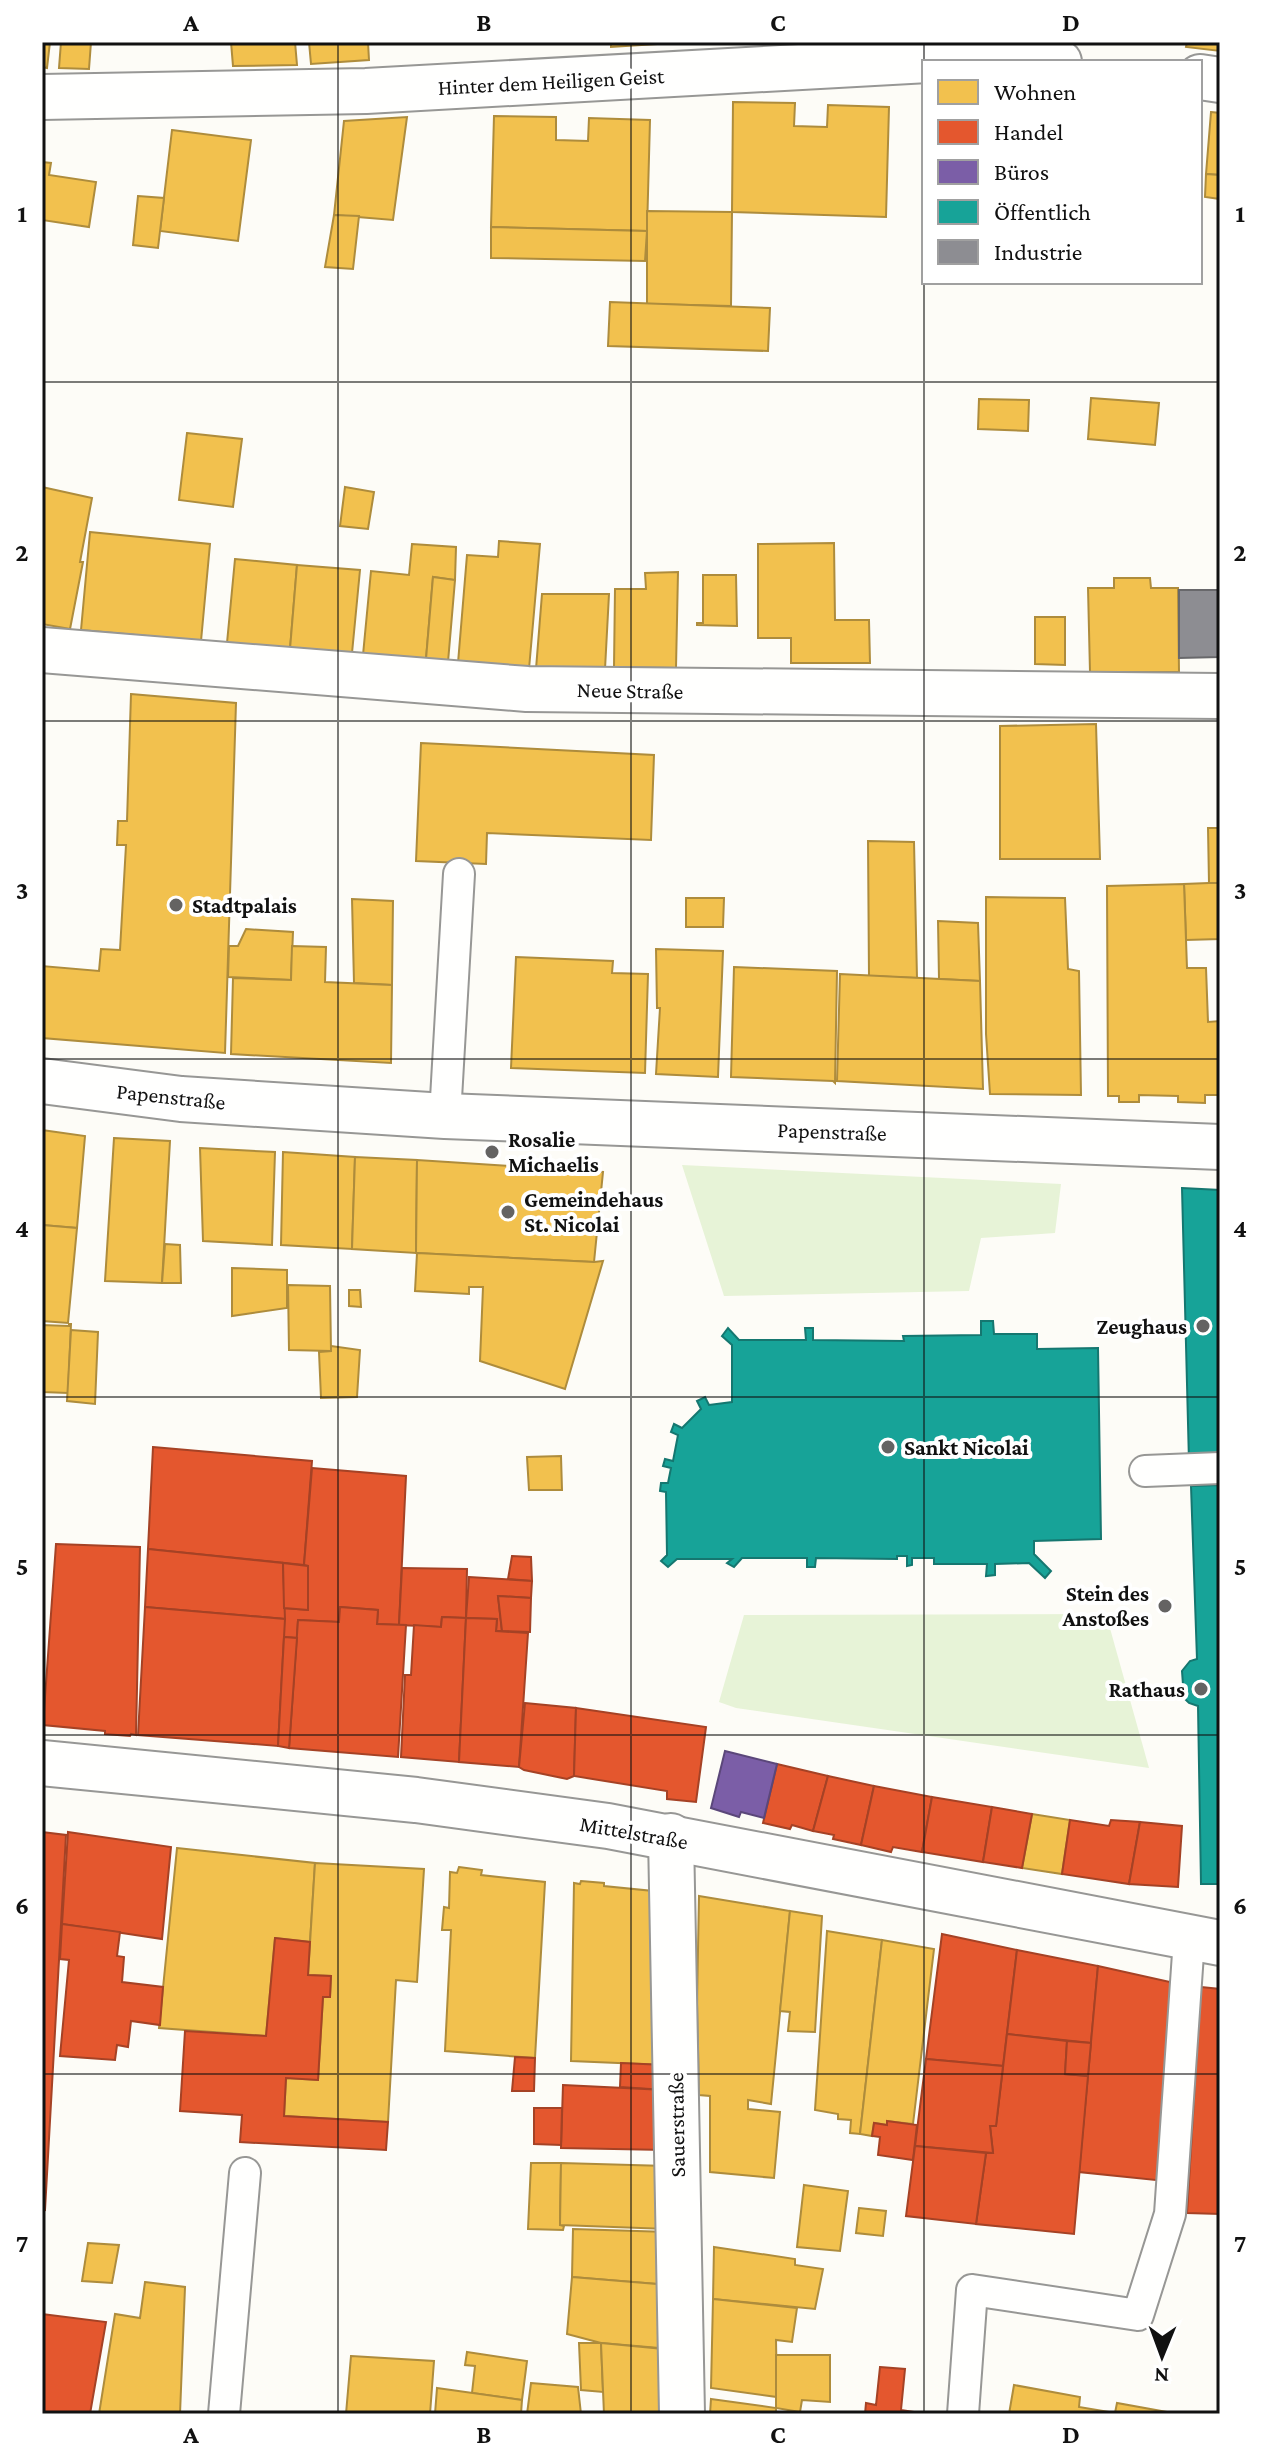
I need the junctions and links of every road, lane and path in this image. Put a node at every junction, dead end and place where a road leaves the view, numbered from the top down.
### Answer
1 (922, 60) edge
2 (928, 60) edge
3 (1039, 60) edge
4 (42, 97) edge
5 (42, 650) edge
6 (1220, 696) edge
7 (459, 874) dead end
8 (42, 1081) edge
9 (445, 1116) junction
10 (1220, 1147) edge
11 (1220, 1468) edge
12 (1145, 1471) dead end
13 (42, 1763) edge
14 (671, 1836) junction
15 (1204, 1941) edge
16 (245, 2173) dead end
17 (224, 2414) edge
18 (682, 2414) edge
19 (963, 2414) edge

1 - 4 street, Hinter dem Heiligen Geist
2 - 3 street, Hinter dem Heiligen Geist
5 - 6 street, Neue Straße
7 - 9 lane
8 - 9 street, Papenstraße
9 - 10 street, Papenstraße
11 - 12 lane
13 - 14 street, Mittelstraße
14 - 15 street, Mittelstraße
14 - 18 street, Sauerstraße
15 - 19 lane
16 - 17 lane

